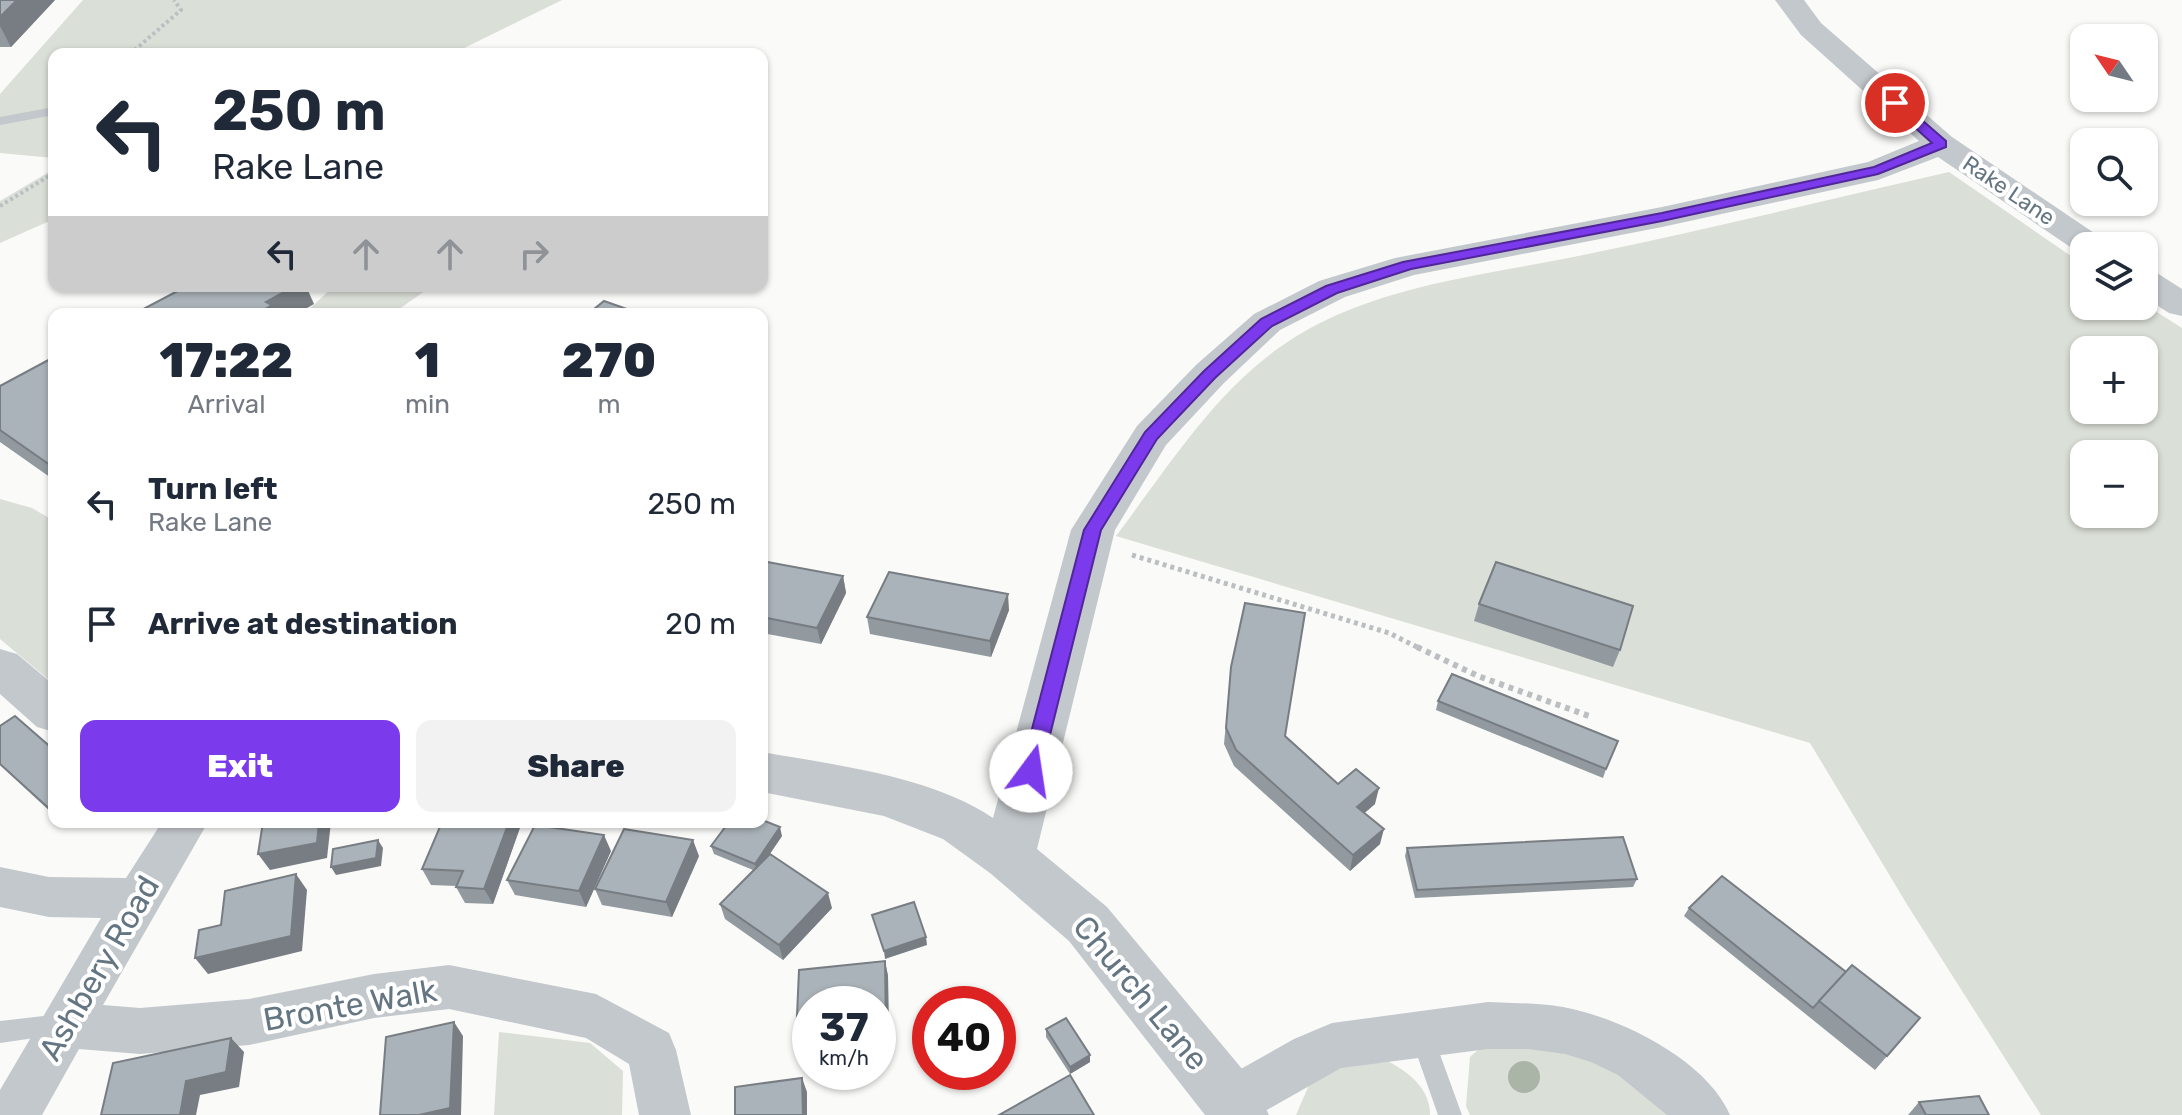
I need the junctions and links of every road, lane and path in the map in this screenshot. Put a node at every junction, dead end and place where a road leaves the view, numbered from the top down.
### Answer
1 (174, 0) edge
2 (1789, 0) edge
3 (137, 48) edge
4 (48, 112) edge
5 (0, 121) edge
6 (1941, 144) junction
7 (48, 177) edge
8 (0, 206) edge
9 (2070, 232) edge
10 (2158, 290) edge
11 (2182, 305) edge
12 (1089, 542) junction
13 (0, 667) edge
14 (48, 708) edge
15 (1589, 716) dead end
16 (768, 773) edge
17 (182, 828) edge
18 (1009, 857) junction
19 (0, 887) edge
20 (138, 898) junction
21 (66, 1025) junction
22 (0, 1032) edge
23 (1421, 1033) junction
24 (1235, 1108) edge
25 (14, 1115) edge
26 (665, 1115) edge
27 (1450, 1115) edge
28 (1704, 1115) edge

1 - 3 path
2 - 6 street, Rake Lane
4 - 5 lane
6 - 9 street, Rake Lane
6 - 12 street
7 - 8 path
10 - 11 street
12 - 15 path
12 - 18 street
13 - 14 street
16 - 18 street, Church Lane
17 - 20 street, Ashbery Road
18 - 24 street, Church Lane
19 - 20 street
20 - 21 street, Ashbery Road
21 - 22 lane
21 - 25 street, Ashbery Road
21 - 26 street, Bronte Walk
23 - 24 street, Church Lane
23 - 27 lane
23 - 28 street, Church Lane

